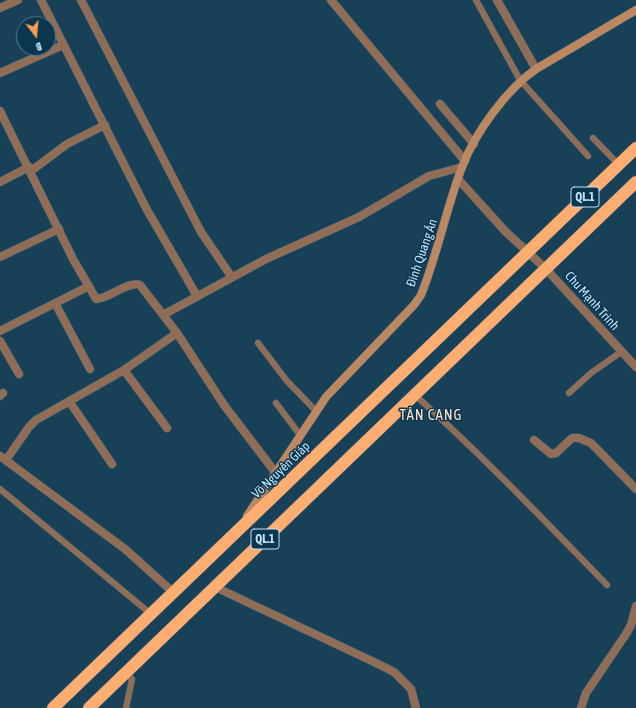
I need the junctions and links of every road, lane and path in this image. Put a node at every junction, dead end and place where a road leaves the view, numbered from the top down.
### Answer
1 (18, 0) edge
2 (41, 0) edge
3 (82, 0) edge
4 (331, 0) edge
5 (476, 0) edge
6 (497, 0) edge
7 (0, 8) edge
8 (636, 10) edge
9 (63, 45) junction
10 (536, 69) junction
11 (0, 74) edge
12 (520, 80) junction
13 (440, 104) dead end
14 (0, 111) edge
15 (105, 125) junction
16 (593, 138) dead end
17 (474, 144) junction
18 (636, 148) edge
19 (588, 156) dead end
20 (463, 164) junction
21 (619, 165) junction
22 (30, 169) junction
23 (458, 179) junction
24 (0, 182) edge
25 (636, 182) edge
26 (59, 229) junction
27 (527, 253) junction
28 (0, 257) edge
29 (546, 269) junction
30 (231, 276) junction
31 (89, 286) junction
32 (197, 296) junction
33 (56, 303) junction
34 (164, 315) junction
35 (0, 331) edge
36 (177, 333) junction
37 (0, 341) edge
38 (258, 343) dead end
39 (621, 352) junction
40 (636, 367) edge
41 (90, 369) dead end
42 (124, 370) junction
43 (19, 374) dead end
44 (569, 393) dead end
45 (415, 395) junction
46 (69, 401) junction
47 (276, 403) dead end
48 (316, 411) junction
49 (167, 428) dead end
50 (300, 435) junction
51 (534, 440) dead end
52 (3, 458) edge
53 (112, 464) dead end
54 (275, 472) junction
55 (0, 489) edge
56 (636, 489) edge
57 (224, 544) junction
58 (607, 585) dead end
59 (215, 587) junction
60 (174, 592) junction
61 (636, 606) edge
62 (151, 614) junction
63 (126, 672) junction
64 (53, 708) edge
65 (89, 708) edge
66 (126, 708) edge
67 (416, 708) edge
68 (581, 708) edge

1 - 7 street
2 - 9 street
3 - 30 street
4 - 20 street
5 - 12 lane
6 - 10 street
8 - 10 street, Đinh Quang Ân
9 - 11 street
9 - 15 street
10 - 12 street, Đinh Quang Ân
12 - 17 street, Đinh Quang Ân
12 - 19 lane
13 - 17 street
14 - 22 street
15 - 22 street
15 - 32 street
16 - 21 lane
17 - 20 street, Đinh Quang Ân
18 - 21 highway, QL.1
20 - 23 street, Đinh Quang Ân
20 - 30 street
21 - 27 highway, QL.1
22 - 24 street
22 - 26 street
23 - 27 street, Chu Mạnh Trinh
23 - 48 street, Đinh Quang Ân
25 - 29 highway, QL.1
26 - 28 street
26 - 31 street
27 - 29 street, Chu Mạnh Trinh
27 - 57 highway, Võ Nguyên Giáp / QL.1
29 - 39 street, Chu Mạnh Trinh
29 - 45 highway, QL.1
30 - 32 street
31 - 33 street
31 - 34 street
32 - 34 street
33 - 35 street
33 - 41 street
34 - 36 street
36 - 42 street
36 - 54 street
37 - 43 street
38 - 48 lane
39 - 40 street, Chu Mạnh Trinh
39 - 44 lane
42 - 46 street
42 - 49 street
45 - 58 lane
45 - 59 highway, QL.1
46 - 52 street
46 - 53 street
47 - 50 lane
48 - 50 street, Đinh Quang Ân
50 - 54 street, Đinh Quang Ân
51 - 56 street
52 - 60 street
54 - 57 street, Đinh Quang Ân
55 - 62 lane
57 - 60 highway, Võ Nguyên Giáp / QL.1
59 - 63 highway, QL.1
59 - 67 street
60 - 62 highway, Võ Nguyên Giáp / QL.1
61 - 68 street
62 - 64 highway, Võ Nguyên Giáp / QL.1
63 - 65 highway, QL.1
63 - 66 lane

